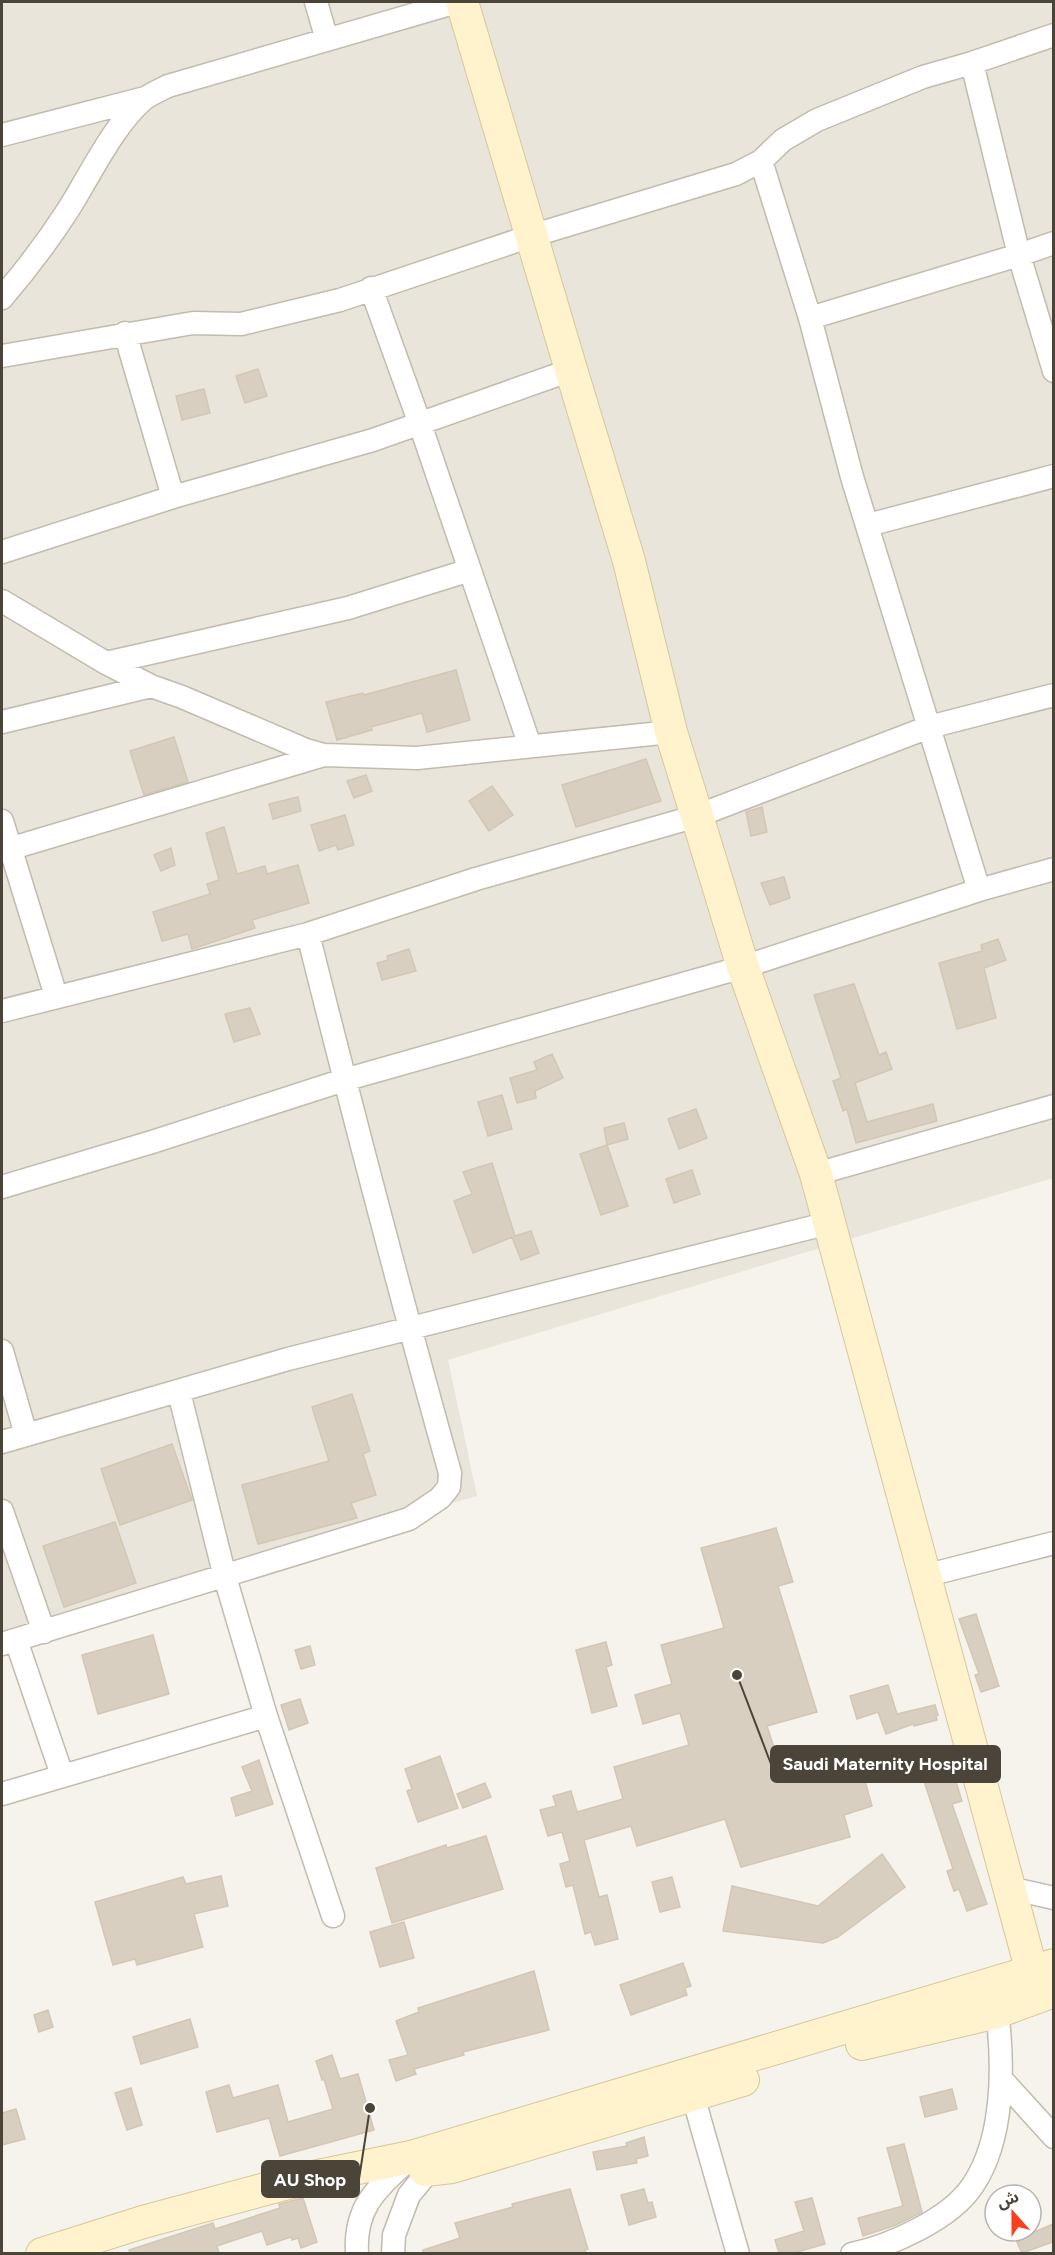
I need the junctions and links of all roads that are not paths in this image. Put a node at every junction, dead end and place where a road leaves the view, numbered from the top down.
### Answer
1 (316, 2) edge
2 (457, 2) edge
3 (462, 2) edge
4 (1053, 35) edge
5 (327, 40) junction
6 (972, 63) junction
7 (145, 98) junction
8 (2, 135) edge
9 (760, 161) junction
10 (531, 236) junction
11 (1053, 243) edge
12 (1019, 255) junction
13 (371, 288) junction
14 (2, 298) edge
15 (810, 318) junction
16 (125, 333) junction
17 (2, 356) edge
18 (571, 370) junction
19 (1053, 371) edge
20 (420, 424) junction
21 (1053, 476) edge
22 (173, 497) junction
23 (868, 525) junction
24 (2, 552) edge
25 (470, 570) junction
26 (2, 601) edge
27 (106, 663) junction
28 (151, 686) junction
29 (1053, 695) edge
30 (2, 722) edge
31 (929, 727) junction
32 (671, 732) junction
33 (530, 746) junction
34 (324, 755) junction
35 (697, 816) junction
36 (2, 820) edge
37 (9, 849) junction
38 (1053, 869) edge
39 (979, 890) junction
40 (308, 934) junction
41 (743, 967) junction
42 (56, 996) junction
43 (2, 1011) edge
44 (344, 1080) junction
45 (1053, 1106) edge
46 (816, 1174) junction
47 (2, 1187) edge
48 (829, 1223) junction
49 (409, 1328) junction
50 (2, 1352) edge
51 (179, 1392) junction
52 (26, 1435) junction
53 (2, 1442) edge
54 (2, 1511) edge
55 (1053, 1543) edge
56 (924, 1576) junction
57 (225, 1577) junction
58 (44, 1632) junction
59 (9, 1642) edge
60 (266, 1716) junction
61 (62, 1776) junction
62 (2, 1794) edge
63 (1009, 1888) junction
64 (1053, 1898) edge
65 (333, 1916) dead end
66 (1046, 1976) edge
67 (997, 2012) junction
68 (882, 2027) junction
69 (1002, 2080) junction
70 (693, 2096) junction
71 (534, 2132) junction
72 (1053, 2137) edge
73 (421, 2161) junction
74 (42, 2253) edge
75 (357, 2253) edge
76 (393, 2253) edge
77 (738, 2253) edge
78 (852, 2253) edge

1 - 5 street
2 - 5 street
3 - 10 street
4 - 6 street
5 - 7 street
6 - 9 street
6 - 12 street
7 - 8 street
7 - 14 street
9 - 10 street
9 - 15 street
10 - 13 street
10 - 18 street
11 - 12 street
12 - 15 street
12 - 19 street
13 - 16 street
13 - 20 street
15 - 23 street
16 - 17 street
16 - 22 street
18 - 20 street
18 - 32 street
20 - 22 street
20 - 25 street
21 - 23 street
22 - 24 street
23 - 31 street
25 - 27 street
25 - 33 street
26 - 27 street
27 - 28 street
28 - 30 street
28 - 34 street
29 - 31 street
31 - 35 street
31 - 39 street
32 - 33 street
32 - 35 street
33 - 34 street
34 - 37 street
35 - 40 street
35 - 41 street
36 - 37 street
37 - 42 street
38 - 39 street
39 - 41 street
40 - 42 street
40 - 44 street
41 - 44 street
41 - 46 street
42 - 43 street
44 - 47 street
44 - 49 street
45 - 46 street
46 - 48 street
48 - 49 street
48 - 56 street
49 - 51 street
49 - 57 street
50 - 52 street
51 - 52 street
51 - 57 street
52 - 53 street
54 - 58 street
55 - 56 street
56 - 63 street
57 - 58 street
57 - 60 street
58 - 59 street
59 - 61 street
60 - 61 street
60 - 65 street
61 - 62 street
63 - 64 street
63 - 66 street
66 - 67 street
66 - 68 street
67 - 68 street
67 - 69 street
68 - 70 street
68 - 71 street
69 - 72 street
69 - 78 street
70 - 71 street
70 - 77 street
71 - 73 street
73 - 74 street
73 - 75 street
73 - 76 street

